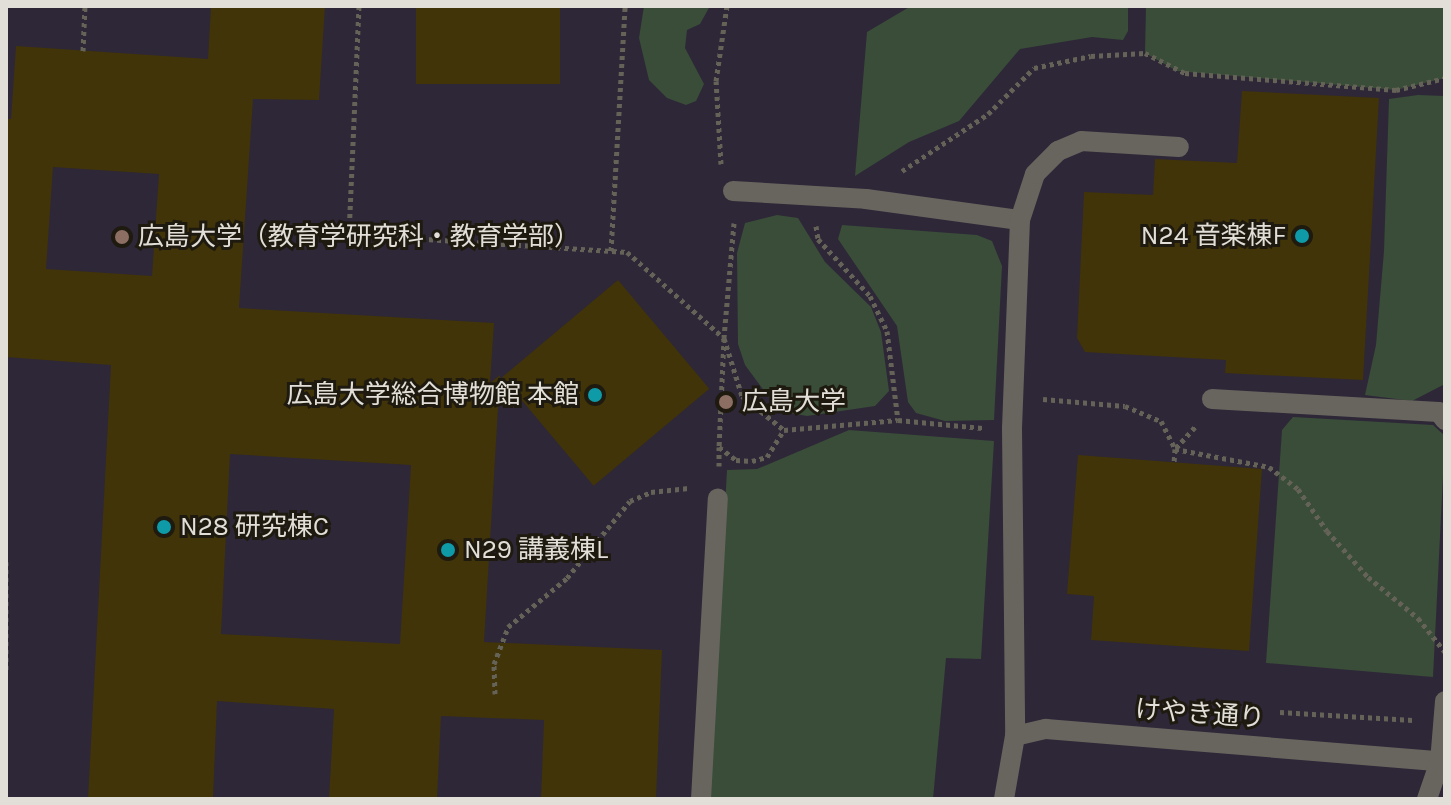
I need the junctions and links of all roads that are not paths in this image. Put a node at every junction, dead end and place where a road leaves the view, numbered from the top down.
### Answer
1 (1179, 147) dead end
2 (733, 191) road end
3 (1020, 220) junction
4 (1212, 399) dead end
5 (1445, 420) edge
6 (718, 498) road end
7 (1445, 701) edge
8 (1015, 736) junction
9 (1442, 762) edge
10 (701, 799) edge
11 (1004, 799) edge
12 (1427, 799) edge

1 - 3 lane
2 - 3 lane
3 - 8 lane
4 - 5 lane
6 - 10 lane
7 - 9 lane
8 - 9 lane, けやき通り
8 - 11 lane
9 - 12 lane

